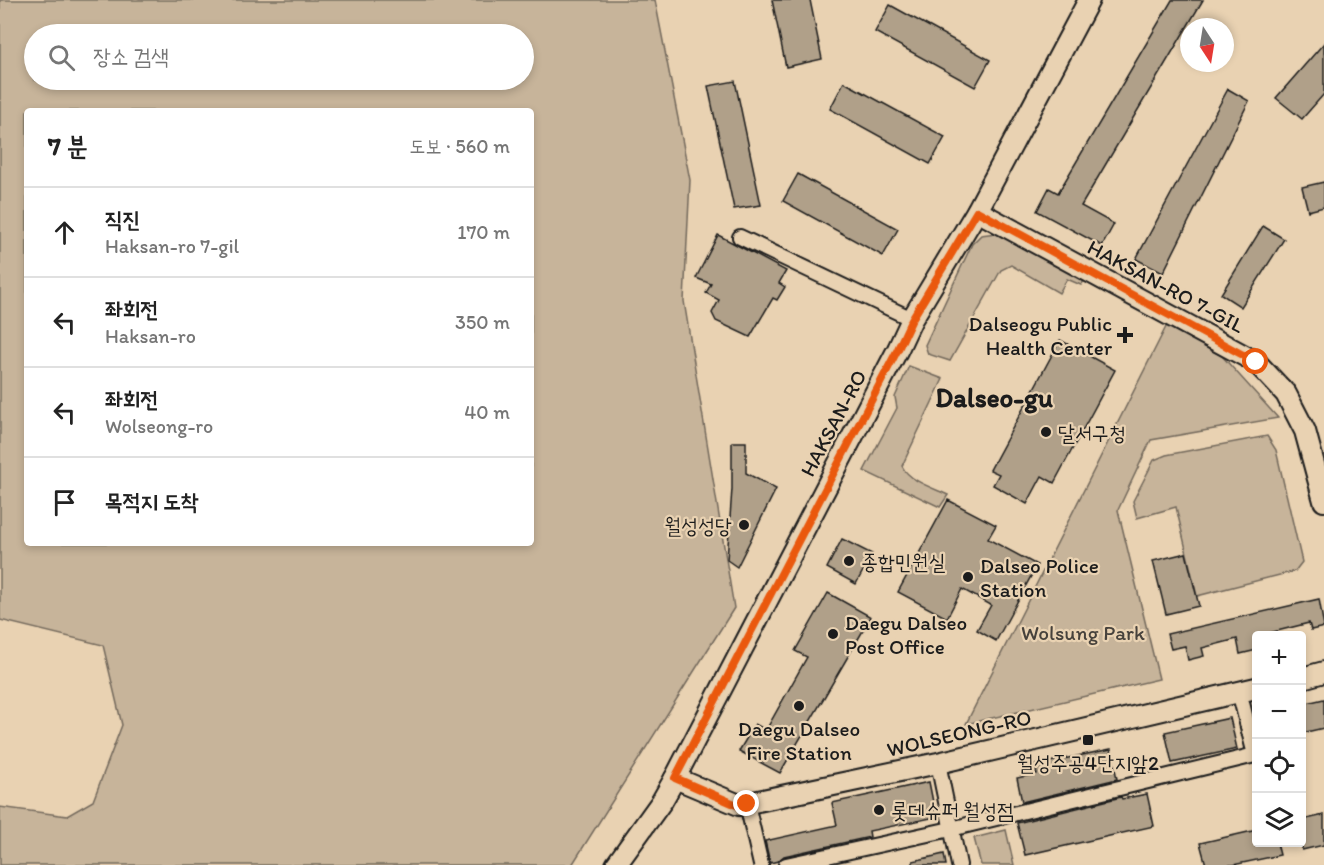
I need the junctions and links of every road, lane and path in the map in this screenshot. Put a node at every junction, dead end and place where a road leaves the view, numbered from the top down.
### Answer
1 (1089, 0) edge
2 (977, 211) junction
3 (740, 237) dead end
4 (912, 319) junction
5 (1324, 501) edge
6 (1324, 672) edge
7 (1306, 677) edge
8 (1248, 689) edge
9 (938, 763) junction
10 (675, 778) junction
11 (747, 804) junction
12 (951, 829) junction
13 (616, 865) edge
14 (761, 865) edge
15 (786, 865) edge
16 (959, 865) edge

1 - 2 street, HAKSAN-RO
2 - 4 street, HAKSAN-RO
2 - 5 street, HAKSAN-RO 7-GIL
3 - 4 street
4 - 10 street, HAKSAN-RO
6 - 7 street
8 - 9 street, WOLSEONG-RO
8 - 12 street
9 - 11 street, WOLSEONG-RO
9 - 12 street
10 - 11 street, WOLSEONG-RO
10 - 13 street, HAKSAN-RO
11 - 14 street
12 - 15 street
12 - 16 street

